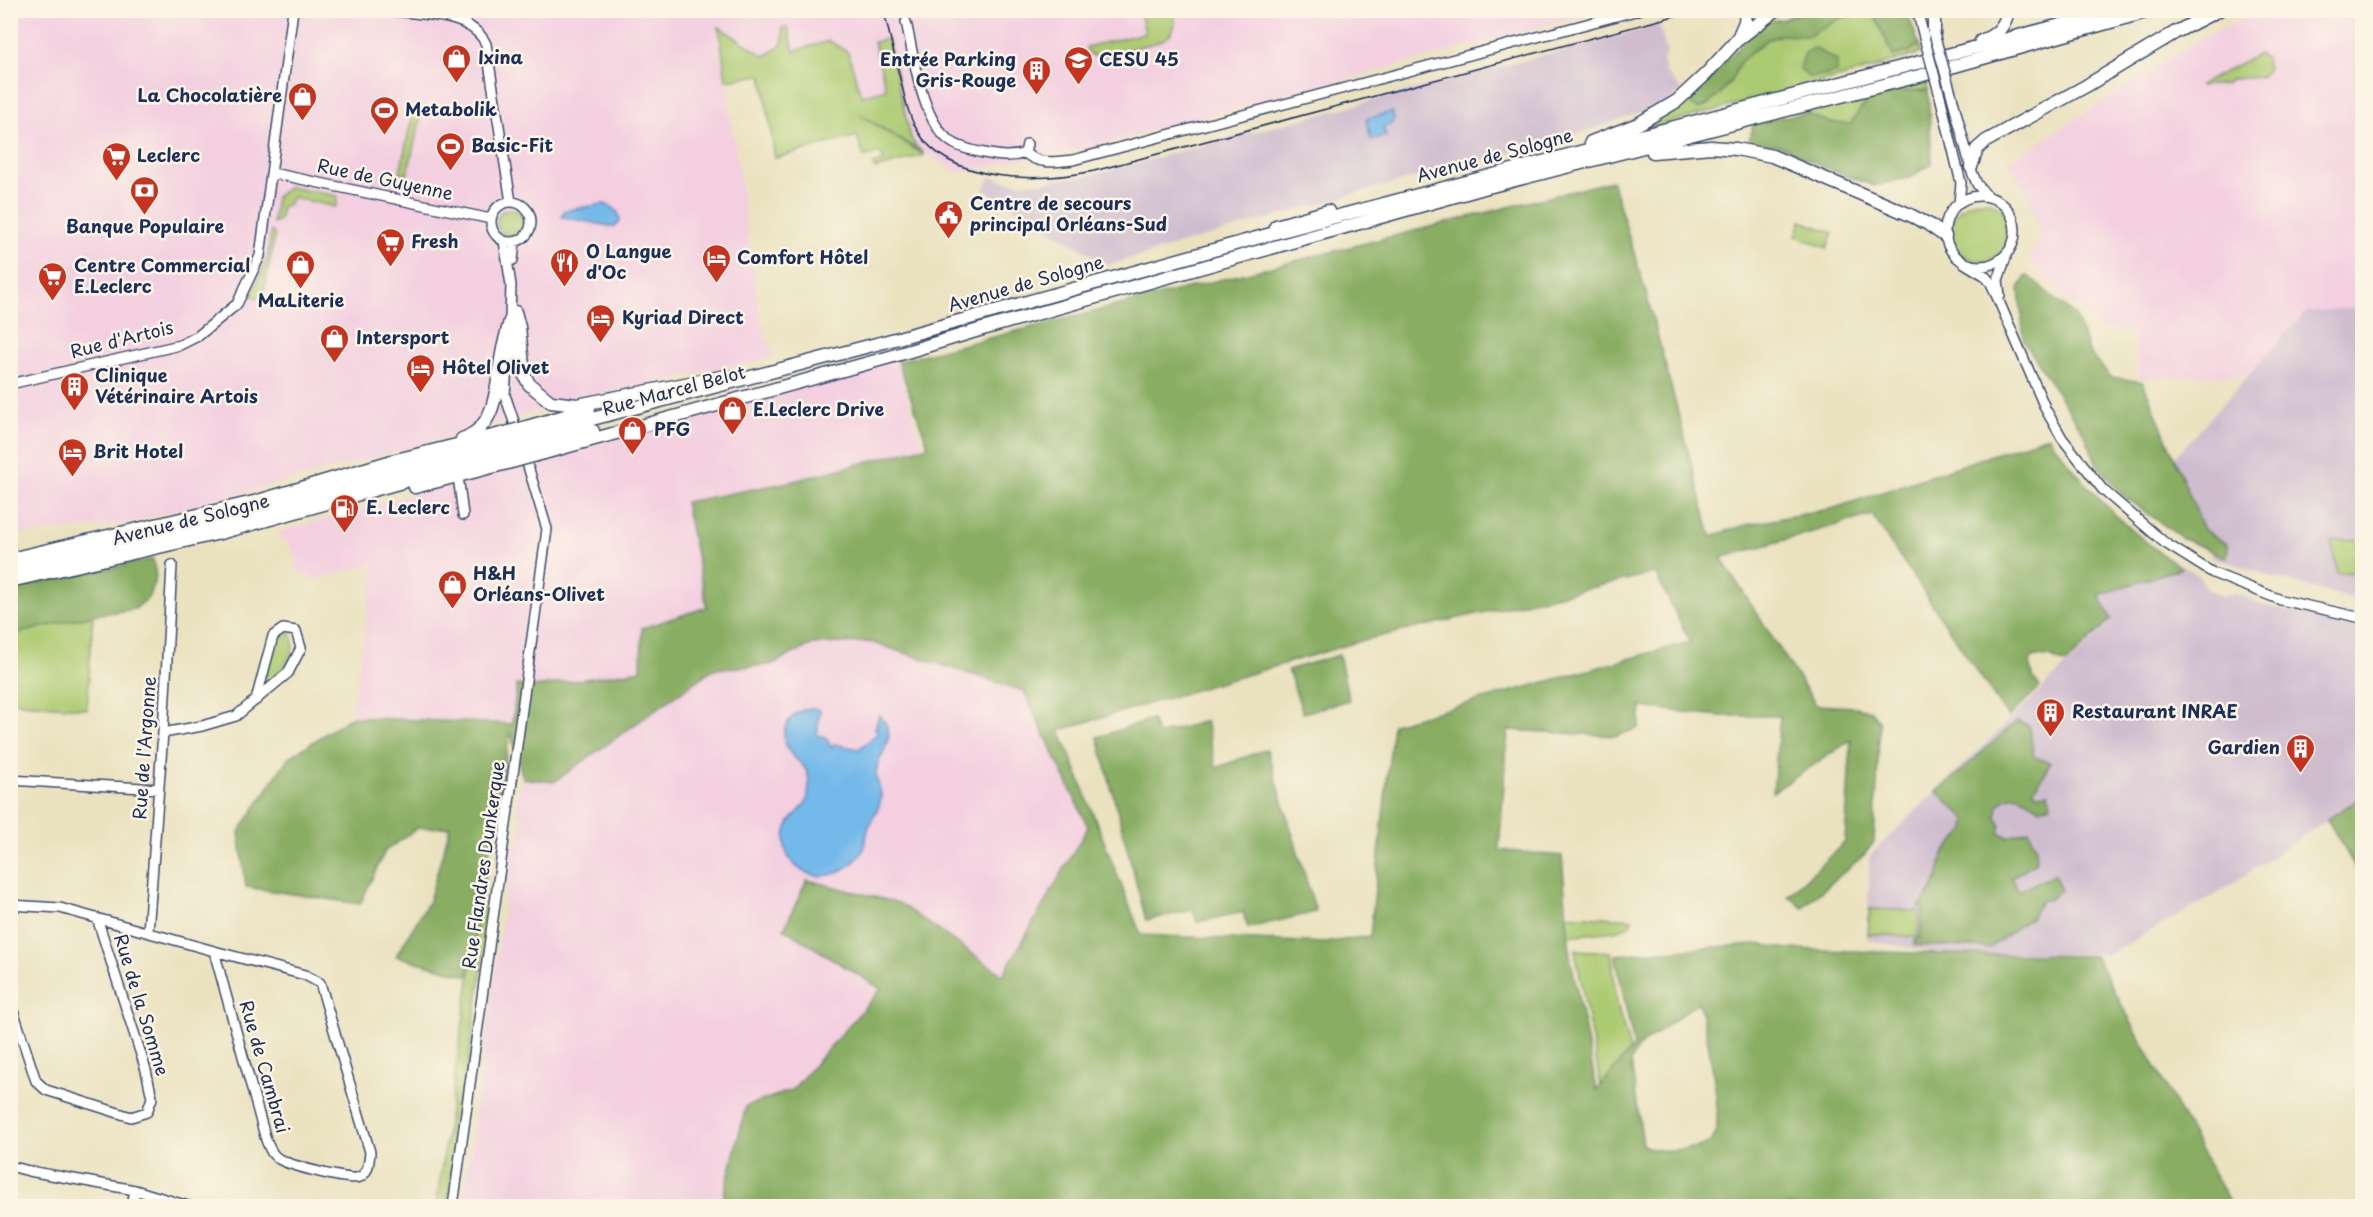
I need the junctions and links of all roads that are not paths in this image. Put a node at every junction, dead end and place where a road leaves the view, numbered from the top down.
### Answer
1 (293, 10) edge
2 (387, 10) edge
3 (1639, 10) edge
4 (1746, 10) edge
5 (1917, 10) edge
6 (1929, 10) edge
7 (1934, 10) edge
8 (2008, 10) edge
9 (2118, 10) edge
10 (2153, 10) edge
11 (2219, 10) edge
12 (1776, 11) edge
13 (1621, 14) edge
14 (906, 22) dead end
15 (1929, 36) junction
16 (1736, 41) junction
17 (1908, 66) junction
18 (1971, 167) junction
19 (272, 173) junction
20 (1534, 176) junction
21 (1987, 196) junction
22 (511, 202) junction
23 (1959, 203) junction
24 (491, 219) junction
25 (1945, 236) junction
26 (504, 241) junction
27 (515, 242) junction
28 (1213, 251) junction
29 (2007, 255) junction
30 (1964, 263) junction
31 (2003, 310) junction
32 (513, 317) junction
33 (884, 342) junction
34 (10, 384) edge
35 (633, 395) junction
36 (540, 438) junction
37 (513, 442) junction
38 (409, 456) junction
39 (458, 476) junction
40 (378, 484) junction
41 (463, 515) dead end
42 (127, 532) junction
43 (199, 538) junction
44 (10, 552) edge
45 (10, 559) edge
46 (172, 565) dead end
47 (10, 569) edge
48 (10, 581) edge
49 (2362, 618) edge
50 (256, 700) junction
51 (163, 733) junction
52 (10, 780) edge
53 (159, 789) junction
54 (10, 905) edge
55 (97, 918) junction
56 (148, 932) junction
57 (214, 951) junction
58 (10, 1000) edge
59 (10, 1166) edge
60 (135, 1190) junction
61 (132, 1206) edge
62 (188, 1206) edge
63 (453, 1206) edge

1 - 19 street, Rue d'Artois
2 - 22 street
3 - 13 street
4 - 16 main road
5 - 15 street
6 - 15 street
7 - 15 main road
8 - 17 main road
9 - 17 main road, Avenue de Sologne
10 - 20 main road
11 - 18 main road
12 - 16 main road
13 - 14 street
15 - 18 street, bridge
15 - 23 street, bridge
16 - 28 main road
17 - 28 main road, Avenue de Sologne
18 - 21 street
19 - 24 street, Rue de Guyenne
19 - 34 street, Rue d'Artois
20 - 25 main road
20 - 36 main road, Rue Marcel Belot
21 - 23 street
21 - 29 street
22 - 24 street
22 - 27 street
23 - 25 street
24 - 26 street
25 - 30 street
26 - 27 street
26 - 32 street
27 - 32 street
28 - 33 main road, Avenue de Sologne
29 - 30 street
29 - 31 street
30 - 31 street
31 - 49 street
32 - 35 main road
32 - 37 street
32 - 38 main road
33 - 35 main road
33 - 36 main road, Rue Marcel Belot
35 - 36 main road
36 - 37 main road, Rue Marcel Belot, bridge
36 - 37 main road, bridge
37 - 38 main road
37 - 39 main road
37 - 40 main road, Rue Marcel Belot
37 - 63 street, Rue Flandres Dunkerque
38 - 42 main road
39 - 41 street
39 - 43 main road
40 - 43 main road, Avenue de Sologne
40 - 47 main road, Avenue de Sologne
42 - 44 main road
42 - 45 main road
43 - 48 main road, Avenue de Sologne
46 - 51 street, Rue de l'Argonne
50 - 50 street
50 - 51 street
51 - 53 street, Rue de l'Argonne
52 - 53 street
53 - 56 street, Rue de l'Argonne
54 - 55 street
55 - 56 street
55 - 58 street, Rue de la Somme
56 - 57 street
57 - 57 street, Rue de Cambrai
59 - 60 street
60 - 61 street
60 - 62 street

